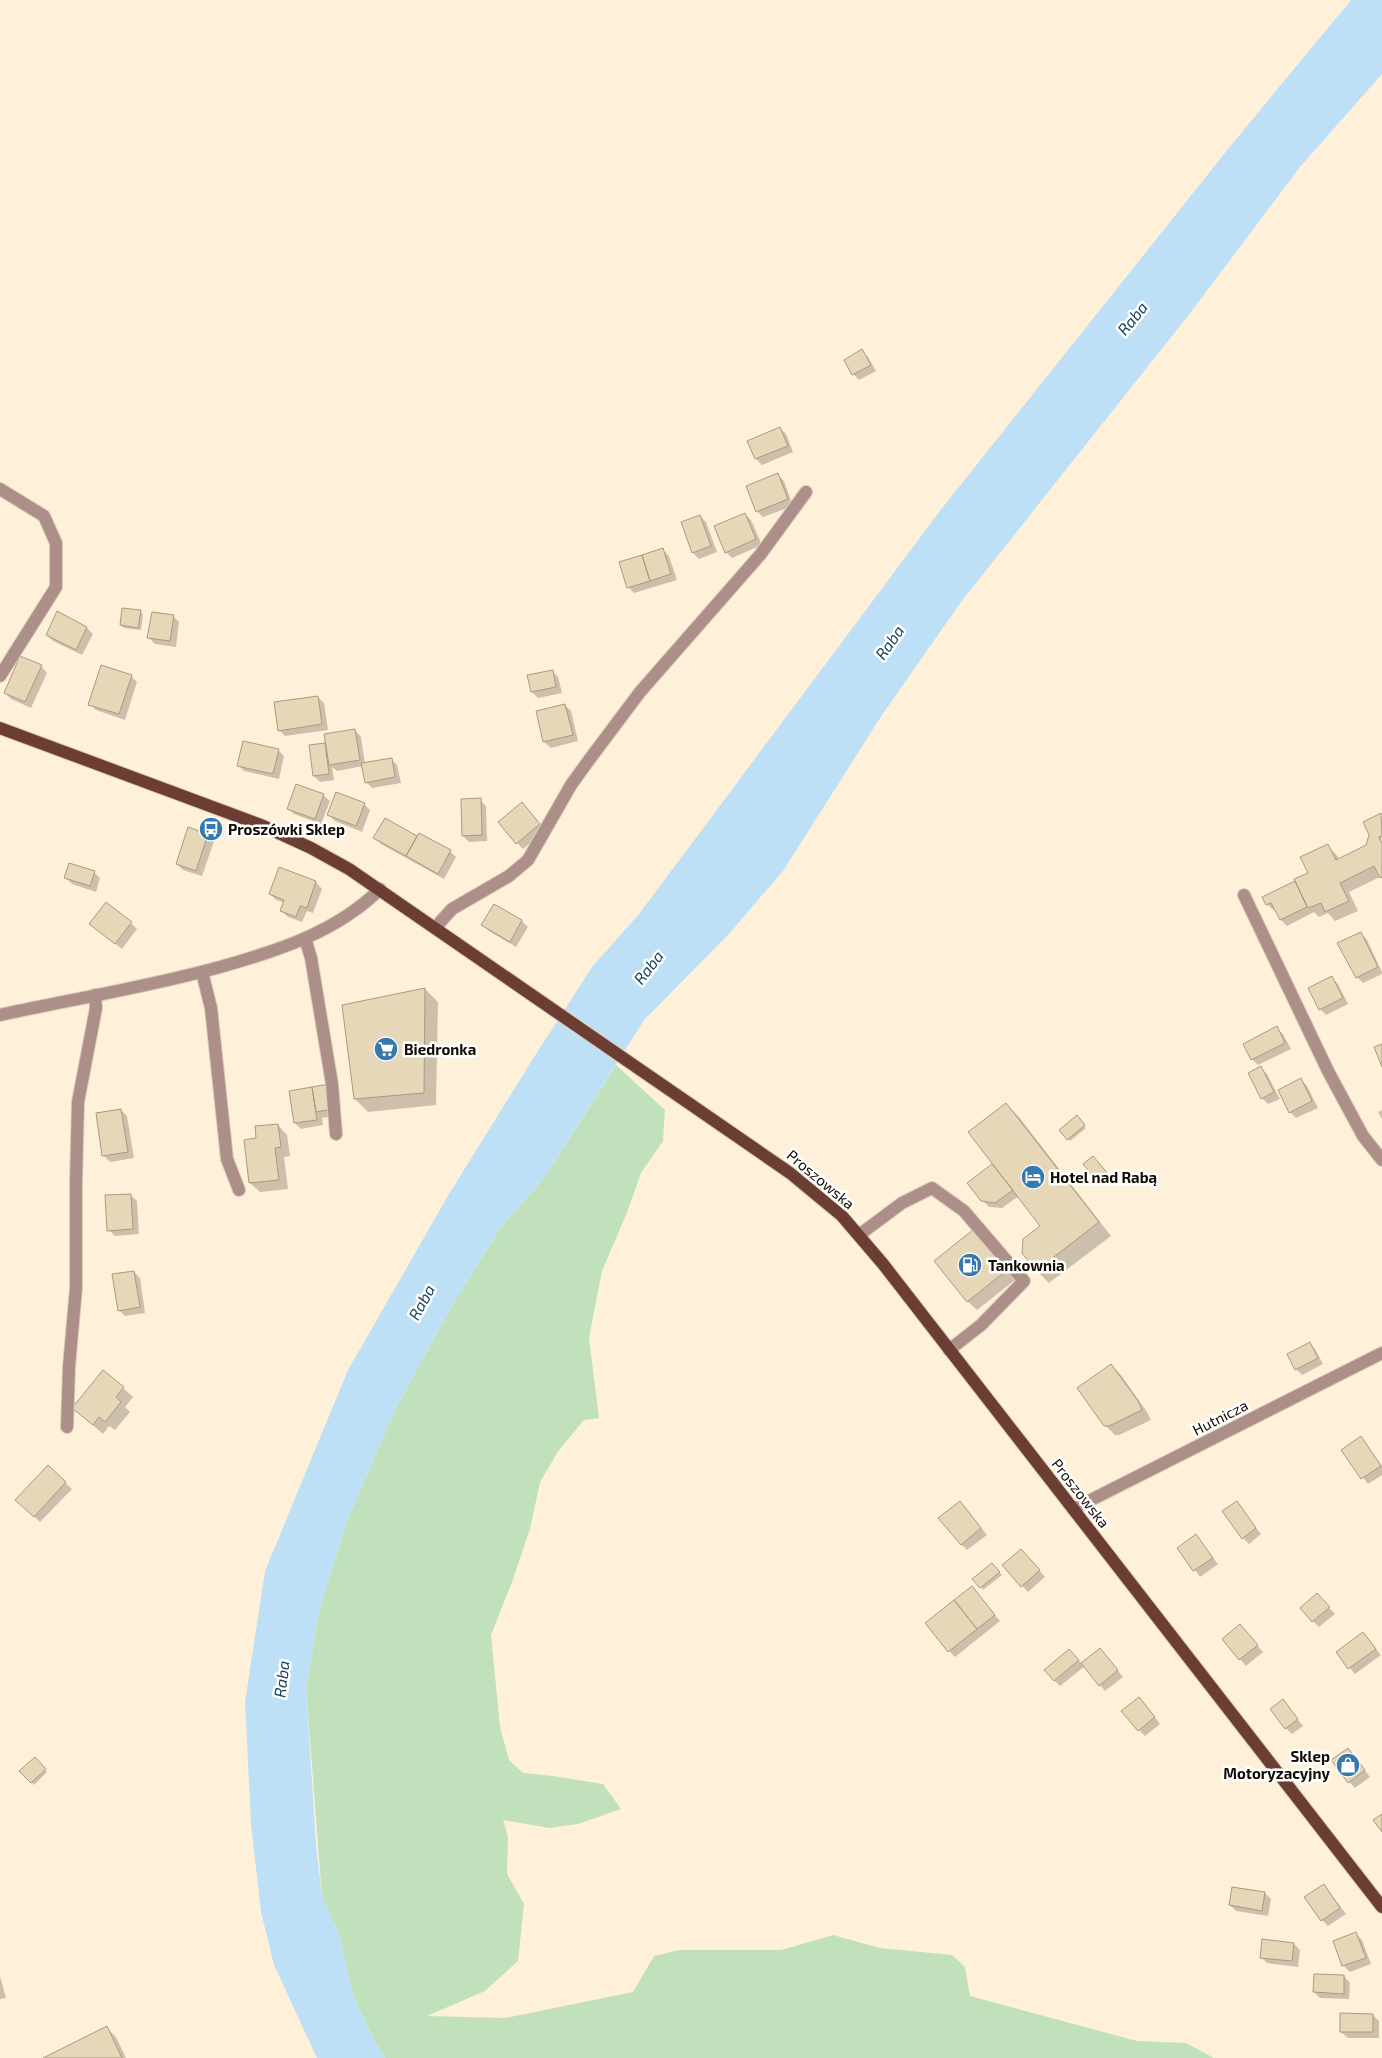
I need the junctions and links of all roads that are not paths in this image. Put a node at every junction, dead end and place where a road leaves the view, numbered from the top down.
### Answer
1 (0, 489) edge
2 (806, 492) dead end
3 (0, 676) edge
4 (0, 728) edge
5 (380, 889) junction
6 (1244, 895) dead end
7 (435, 928) junction
8 (305, 938) junction
9 (202, 972) junction
10 (95, 995) junction
11 (0, 1015) edge
12 (336, 1134) dead end
13 (1382, 1160) edge
14 (239, 1190) dead end
15 (859, 1235) junction
16 (949, 1350) junction
17 (1382, 1353) edge
18 (67, 1427) dead end
19 (1073, 1509) junction
20 (1382, 1907) edge

1 - 3 street
2 - 7 street
4 - 5 main road, Proszowska
5 - 7 main road, Proszowska
5 - 8 street
6 - 13 street
7 - 15 main road, Proszowska
8 - 9 street
8 - 12 street
9 - 10 street
9 - 14 street
10 - 11 street
10 - 18 street
15 - 16 main road, Proszowska
15 - 16 street
16 - 19 main road, Proszowska
17 - 19 street, Hutnicza
19 - 20 main road, Proszowska

